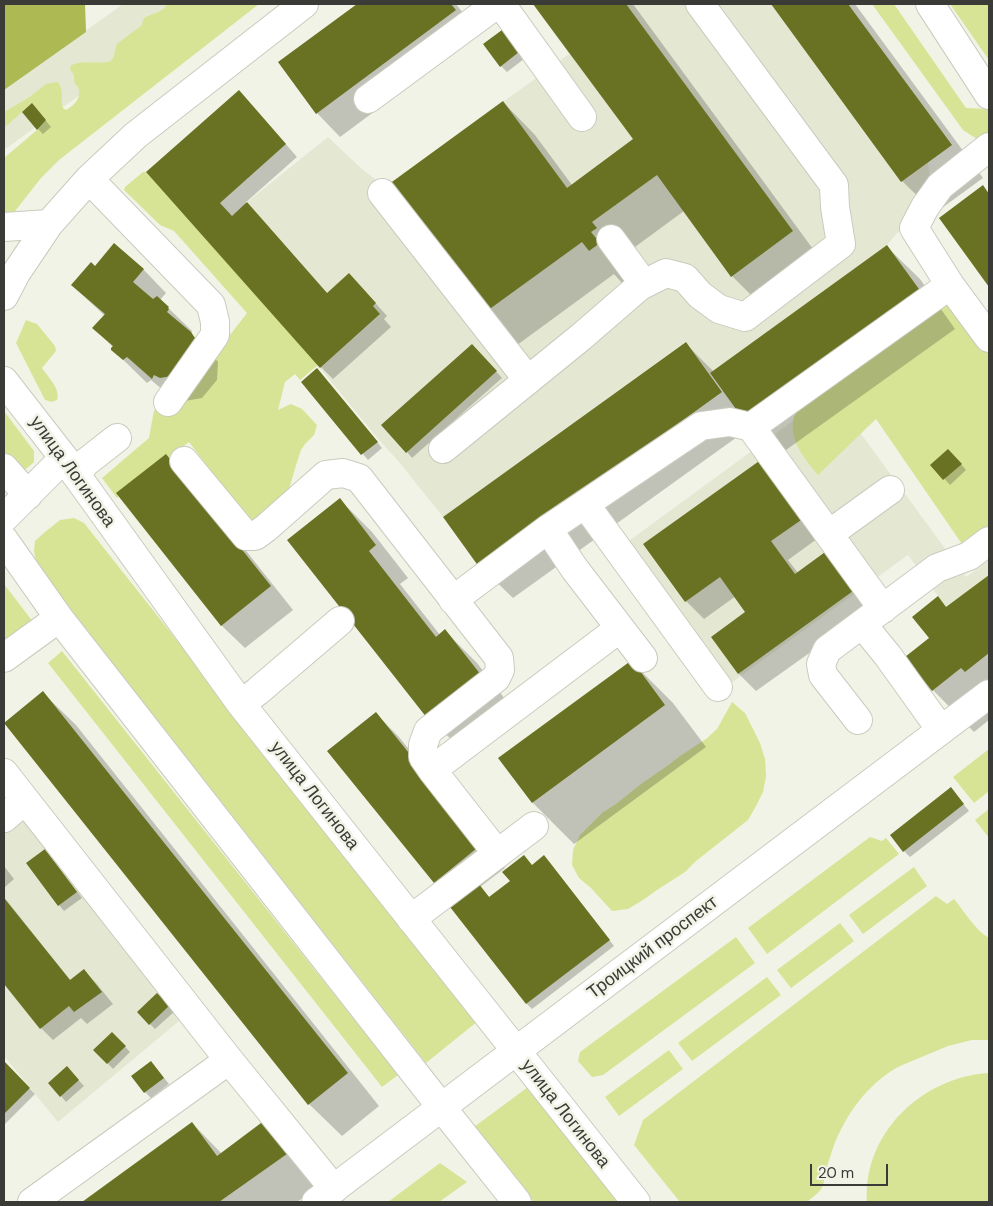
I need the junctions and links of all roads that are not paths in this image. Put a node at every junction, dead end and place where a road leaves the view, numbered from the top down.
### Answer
1 (304, 4) edge
2 (499, 4) edge
3 (700, 4) edge
4 (930, 4) edge
5 (989, 95) edge
6 (368, 99) dead end
7 (582, 117) dead end
8 (989, 147) edge
9 (90, 180) junction
10 (382, 193) dead end
11 (48, 224) junction
12 (4, 227) edge
13 (612, 239) dead end
14 (644, 284) junction
15 (950, 285) junction
16 (4, 296) edge
17 (989, 338) edge
18 (528, 380) junction
19 (4, 381) edge
20 (168, 402) dead end
21 (751, 427) junction
22 (117, 438) dead end
23 (443, 449) dead end
24 (184, 461) dead end
25 (70, 467) junction
26 (4, 468) edge
27 (890, 490) dead end
28 (28, 495) junction
29 (585, 504) junction
30 (4, 518) edge
31 (548, 529) junction
32 (829, 534) junction
33 (4, 540) edge
34 (989, 541) edge
35 (453, 600) junction
36 (872, 616) junction
37 (59, 618) junction
38 (340, 621) dead end
39 (620, 628) junction
40 (4, 658) edge
41 (643, 658) dead end
42 (718, 687) dead end
43 (989, 694) edge
44 (241, 704) junction
45 (858, 720) dead end
46 (941, 730) junction
47 (432, 770) junction
48 (4, 773) edge
49 (25, 800) junction
50 (4, 818) edge
51 (534, 826) dead end
52 (497, 853) junction
53 (411, 919) junction
54 (516, 1052) junction
55 (229, 1060) junction
56 (442, 1108) junction
57 (325, 1196) edge
58 (32, 1202) edge
59 (517, 1202) edge
60 (636, 1202) edge

1 - 9 street
2 - 6 street
2 - 7 street
3 - 14 street
4 - 5 street
8 - 15 street
9 - 11 street
9 - 20 street
10 - 18 street
11 - 12 street
11 - 16 street
13 - 14 street
14 - 18 street
15 - 17 street
15 - 21 street
18 - 23 street
19 - 25 street, улица Логинова
21 - 29 street
21 - 32 street
22 - 25 street
24 - 35 street
25 - 28 street
25 - 44 street, улица Логинова
26 - 28 street
27 - 32 street
28 - 30 street
29 - 31 street
29 - 42 street
31 - 35 street
31 - 39 street
32 - 36 street
33 - 37 street
34 - 36 street
35 - 47 street
36 - 45 street
36 - 46 street
37 - 40 street
37 - 56 street
38 - 44 street
39 - 41 street
39 - 47 street
43 - 46 street, Троицкий проспект
44 - 53 street, улица Логинова
46 - 54 street, Троицкий проспект
47 - 52 street
48 - 49 street
49 - 50 street
49 - 55 street
51 - 52 street
52 - 53 street
53 - 54 street, улица Логинова
54 - 56 street, Троицкий проспект
54 - 60 street, улица Логинова
55 - 57 street
55 - 58 street
56 - 57 street, Троицкий проспект
56 - 59 street

